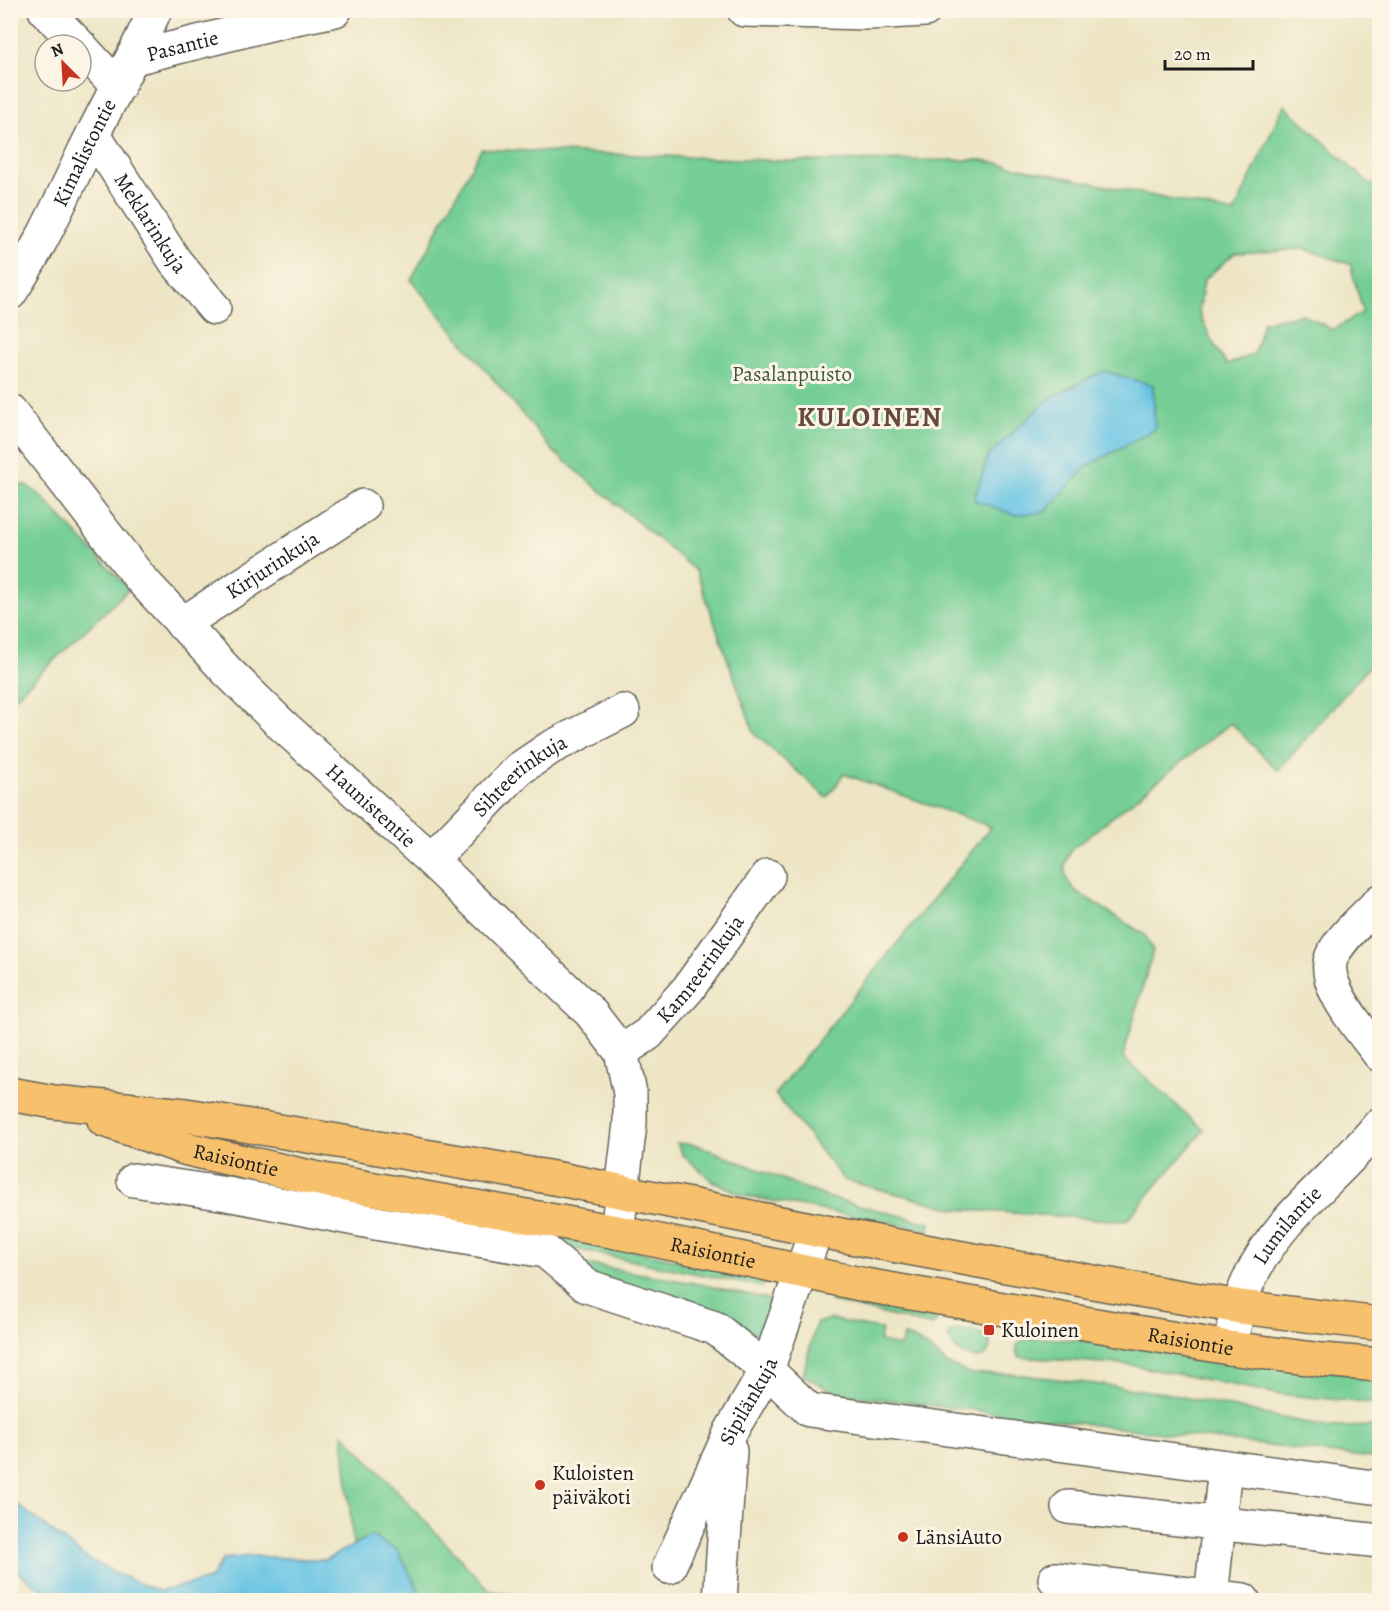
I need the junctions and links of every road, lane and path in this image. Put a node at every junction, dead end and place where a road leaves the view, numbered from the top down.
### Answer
1 (45, 10) edge
2 (155, 10) edge
3 (335, 10) edge
4 (744, 10) edge
5 (925, 10) edge
6 (67, 33) edge
7 (134, 58) junction
8 (93, 60) edge
9 (118, 87) junction
10 (93, 134) junction
11 (10, 293) edge
12 (214, 308) dead end
13 (10, 411) edge
14 (22, 445) edge
15 (363, 506) dead end
16 (182, 624) junction
17 (623, 711) dead end
18 (430, 860) junction
19 (768, 876) dead end
20 (1380, 901) edge
21 (621, 1052) junction
22 (1380, 1055) edge
23 (10, 1095) edge
24 (54, 1102) junction
25 (1380, 1124) edge
26 (134, 1180) dead end
27 (623, 1192) junction
28 (816, 1230) junction
29 (617, 1232) junction
30 (801, 1271) junction
31 (1240, 1307) junction
32 (1380, 1324) edge
33 (1229, 1348) junction
34 (1380, 1365) edge
35 (767, 1370) junction
36 (731, 1431) junction
37 (1225, 1467) junction
38 (1380, 1488) edge
39 (1068, 1507) dead end
40 (1218, 1524) junction
41 (1380, 1541) edge
42 (669, 1567) dead end
43 (1055, 1579) dead end
44 (1211, 1597) junction
45 (720, 1600) edge
46 (1243, 1600) edge

1 - 6 street
2 - 7 street, Kimalistontie
3 - 7 street, Pasantie
4 - 5 street
7 - 9 street, Kimalistontie
8 - 9 street
9 - 10 street, Kimalistontie
10 - 11 street, Kimalistontie
10 - 12 street, Meklarinkuja
13 - 14 street, Haunistentie
14 - 16 street, Haunistentie
15 - 16 street, Kirjurinkuja
16 - 18 street, Haunistentie
17 - 18 street, Sihteerinkuja
18 - 21 street, Haunistentie
19 - 21 street, Kamreerinkuja
20 - 22 street
21 - 27 street, Haunistentie
23 - 24 main road, Raisiontie
24 - 27 main road, Raisiontie
24 - 29 main road, Raisiontie
25 - 31 street, Lumilantie
26 - 35 street
27 - 28 main road, Raisiontie
27 - 29 street, Haunistentie
28 - 30 street, Sipilänkuja
28 - 31 main road, Raisiontie
29 - 30 main road, Raisiontie
30 - 33 main road, Raisiontie
30 - 35 street, Sipilänkuja
31 - 32 main road, Raisiontie
31 - 33 street, Lumilantie
33 - 34 main road, Raisiontie
35 - 36 street, Sipilänkuja
35 - 37 street
36 - 42 street, Sipilänkuja
36 - 45 street
37 - 38 street
37 - 40 street
39 - 40 street
40 - 41 street
40 - 44 street
43 - 44 street
44 - 46 street

